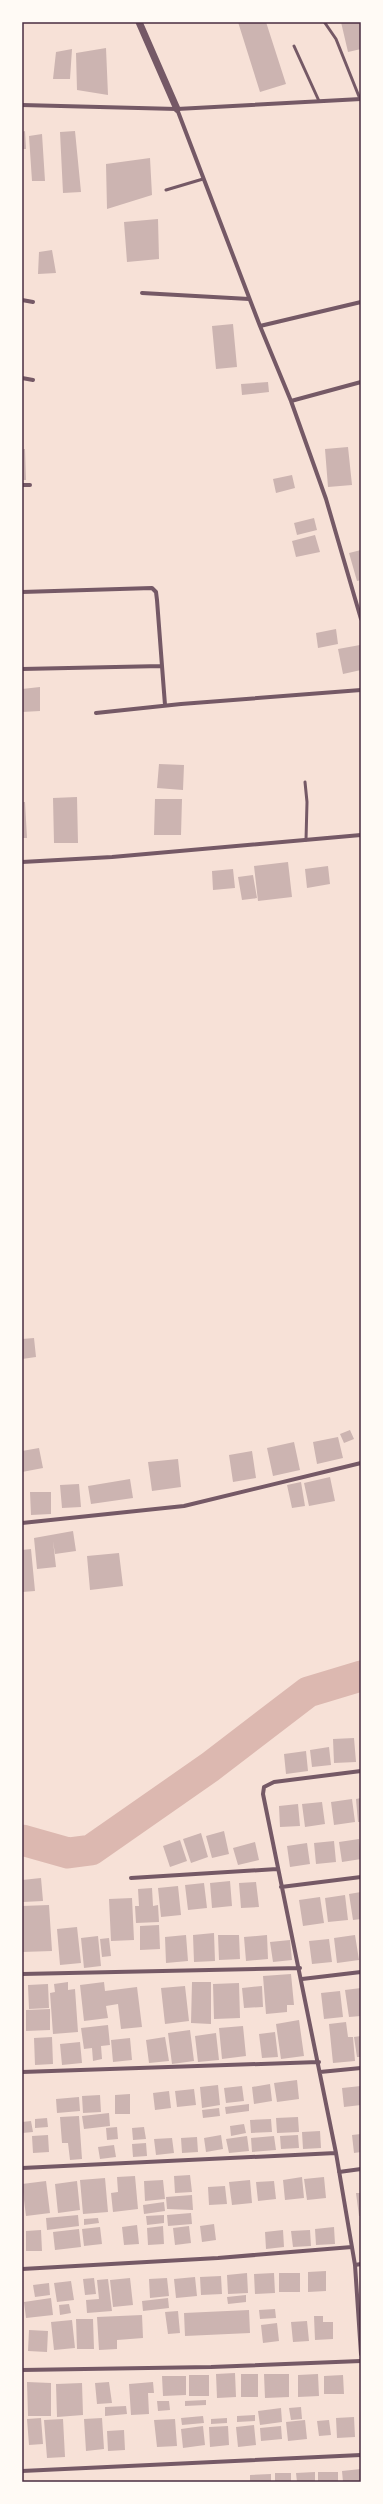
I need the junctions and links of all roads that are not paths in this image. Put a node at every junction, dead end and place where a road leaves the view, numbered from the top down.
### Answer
1 (139, 22) edge
2 (325, 23) edge
3 (294, 46) dead end
4 (361, 99) edge
5 (319, 101) junction
6 (22, 105) edge
7 (177, 108) junction
8 (203, 179) junction
9 (166, 190) dead end
10 (142, 292) dead end
11 (249, 299) junction
12 (22, 300) edge
13 (33, 302) dead end
14 (361, 302) edge
15 (260, 326) junction
16 (22, 378) edge
17 (32, 380) dead end
18 (361, 382) edge
19 (291, 401) junction
20 (22, 485) edge
21 (30, 485) dead end
22 (22, 592) edge
23 (361, 620) edge
24 (162, 666) junction
25 (22, 669) edge
26 (361, 690) edge
27 (165, 706) junction
28 (96, 713) dead end
29 (305, 782) dead end
30 (361, 835) edge
31 (306, 840) junction
32 (22, 862) edge
33 (361, 1464) edge
34 (22, 1523) edge
35 (361, 1771) edge
36 (277, 1869) junction
37 (361, 1877) edge
38 (131, 1878) dead end
39 (281, 1887) junction
40 (300, 1968) junction
41 (361, 1972) edge
42 (22, 1974) edge
43 (302, 1979) junction
44 (319, 2062) junction
45 (361, 2068) edge
46 (22, 2072) edge
47 (320, 2072) junction
48 (336, 2153) junction
49 (22, 2168) edge
50 (361, 2169) edge
51 (339, 2172) junction
52 (352, 2247) junction
53 (361, 2264) edge
54 (355, 2265) junction
55 (22, 2269) edge
56 (361, 2354) edge
57 (361, 2360) edge
58 (22, 2370) edge
59 (361, 2455) edge
60 (22, 2471) edge

1 - 7 street
2 - 4 lane
3 - 5 lane
4 - 5 street
5 - 7 street
6 - 7 street
7 - 8 street
8 - 9 lane
8 - 11 street
10 - 11 street
11 - 15 street
12 - 13 street
14 - 15 street
15 - 19 street
16 - 17 street
18 - 19 street
19 - 23 street
20 - 21 street
22 - 24 street
24 - 25 street
24 - 27 street
26 - 27 street
27 - 28 street
29 - 31 lane
30 - 31 street
31 - 32 street
33 - 34 street
35 - 36 street
36 - 38 street
36 - 39 street
37 - 39 street
39 - 40 street
40 - 42 street
40 - 43 street
41 - 43 street
43 - 44 street
44 - 46 street
44 - 47 street
45 - 47 street
47 - 48 street
48 - 49 street
48 - 51 street
50 - 51 street
51 - 52 street
52 - 54 street
52 - 55 street
53 - 54 street
54 - 56 street
57 - 58 street
59 - 60 street

